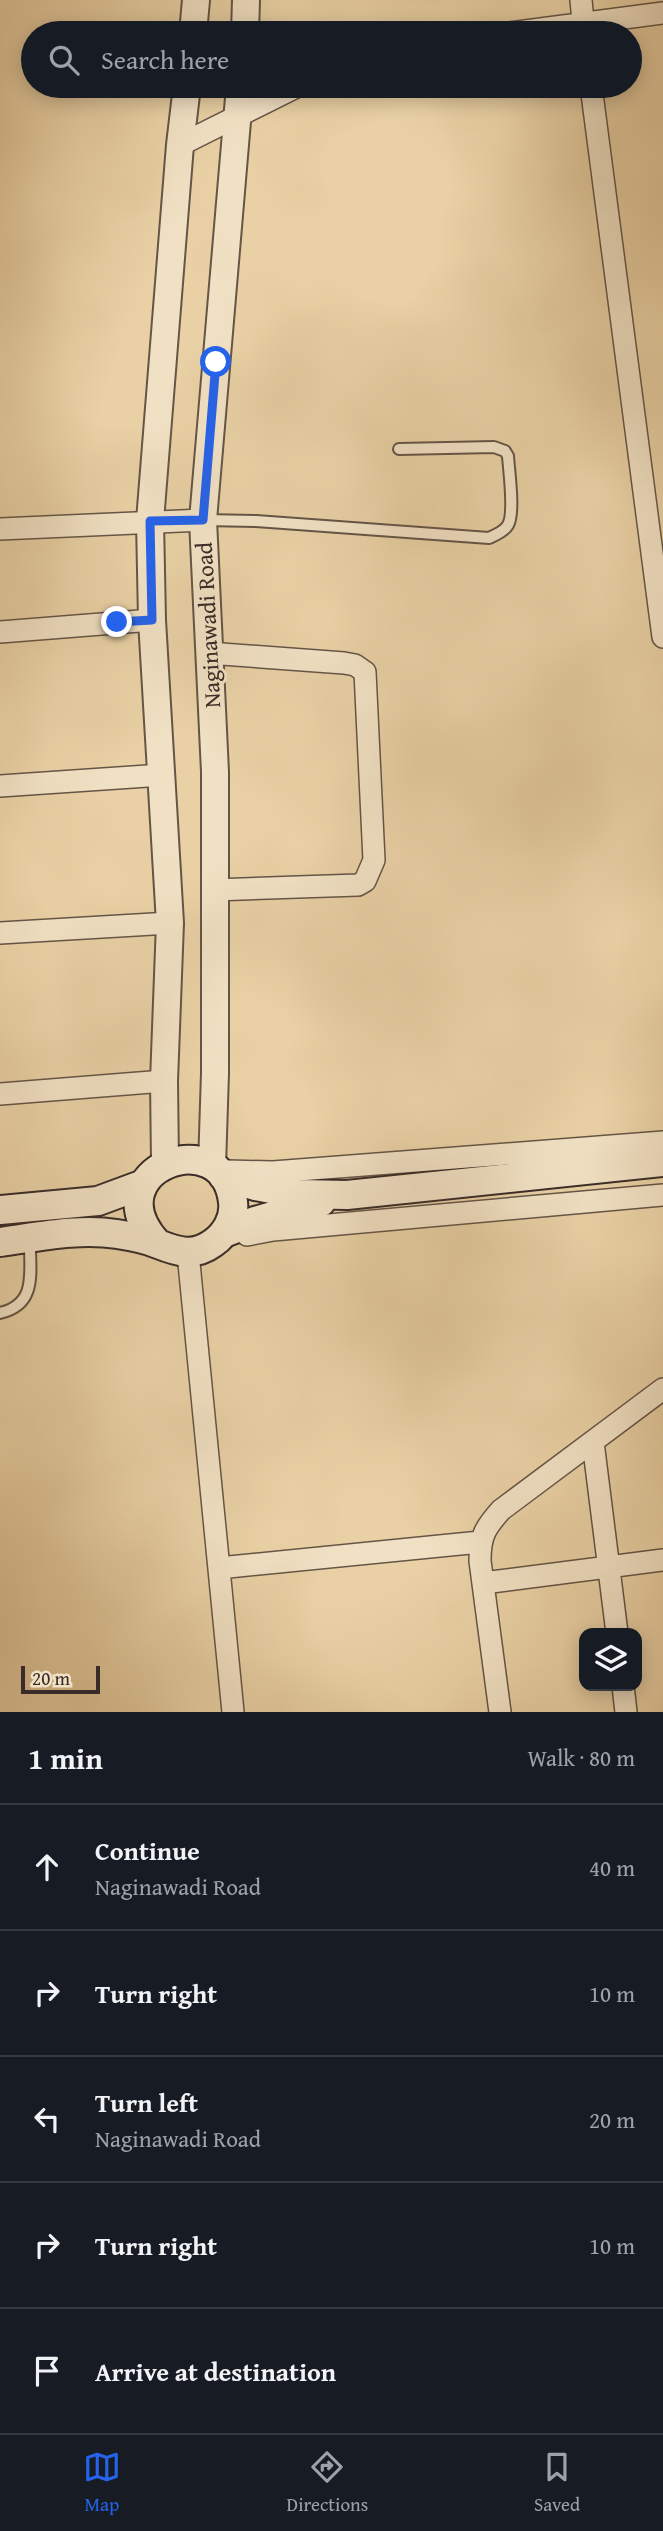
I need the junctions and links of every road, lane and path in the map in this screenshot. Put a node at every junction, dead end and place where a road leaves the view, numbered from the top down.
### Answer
1 (196, 0) edge
2 (246, 0) edge
3 (581, 0) edge
4 (663, 13) edge
5 (194, 21) edge
6 (246, 21) edge
7 (583, 21) edge
8 (624, 21) edge
9 (186, 98) edge
10 (239, 98) edge
11 (274, 98) edge
12 (593, 98) edge
13 (237, 117) junction
14 (180, 145) junction
15 (398, 449) dead end
16 (203, 520) junction
17 (150, 521) junction
18 (0, 528) edge
19 (152, 620) junction
20 (0, 632) edge
21 (663, 636) edge
22 (208, 653) junction
23 (162, 775) junction
24 (0, 786) edge
25 (214, 890) junction
26 (170, 923) junction
27 (0, 933) edge
28 (164, 1081) junction
29 (0, 1094) edge
30 (663, 1142) edge
31 (663, 1162) edge
32 (165, 1164) junction
33 (218, 1171) junction
34 (144, 1184) junction
35 (347, 1195) junction
36 (663, 1195) edge
37 (0, 1210) edge
38 (30, 1238) junction
39 (219, 1238) junction
40 (0, 1242) edge
41 (157, 1243) junction
42 (188, 1253) junction
43 (0, 1313) edge
44 (663, 1390) edge
45 (593, 1442) junction
46 (480, 1542) junction
47 (663, 1560) edge
48 (609, 1566) junction
49 (219, 1568) junction
50 (483, 1583) junction
51 (616, 1628) edge
52 (624, 1691) edge
53 (233, 1712) edge
54 (500, 1712) edge
55 (626, 1712) edge

1 - 5 street
2 - 6 street
3 - 7 street
4 - 8 street
9 - 14 street
10 - 13 street, Naginawadi Road
11 - 13 street
12 - 21 street
13 - 14 street
13 - 16 street, Naginawadi Road
14 - 17 street
15 - 16 lane
16 - 17 street
16 - 22 street, Naginawadi Road
17 - 18 street
17 - 19 street
19 - 20 street
19 - 23 street
22 - 25 street, Naginawadi Road
22 - 25 street
23 - 24 street
23 - 26 street
25 - 33 street, Naginawadi Road
26 - 27 street
26 - 28 street
28 - 29 street
28 - 32 street
30 - 33 street
31 - 35 main road
32 - 33 main road
32 - 34 main road
33 - 35 main road
33 - 39 main road
34 - 37 main road
34 - 41 main road
35 - 39 main road
36 - 39 street
38 - 40 main road
38 - 41 main road
38 - 43 lane
39 - 42 main road
41 - 42 main road
42 - 49 street
44 - 45 street
45 - 46 street
45 - 48 street
46 - 49 street
46 - 50 street
47 - 48 street
48 - 50 street
48 - 51 street
49 - 53 street
50 - 54 street
52 - 55 street

